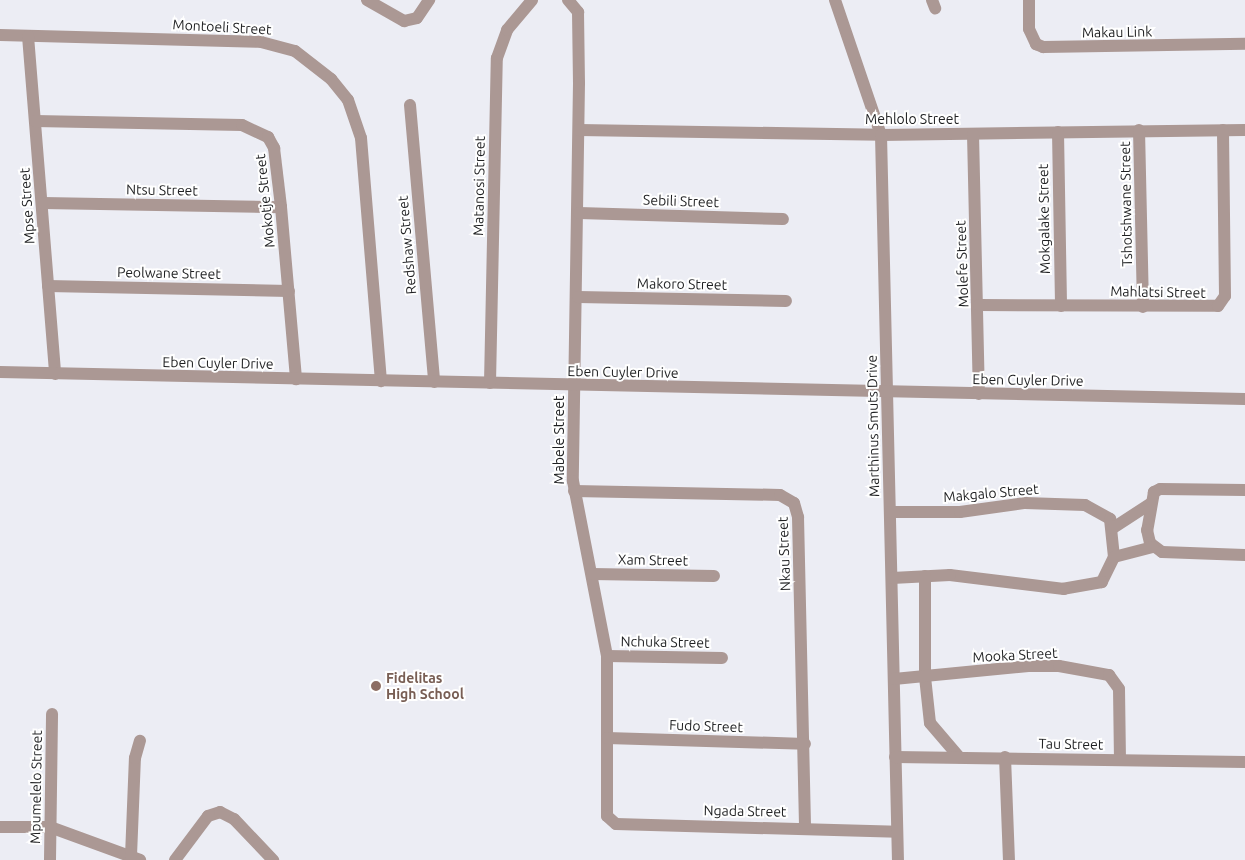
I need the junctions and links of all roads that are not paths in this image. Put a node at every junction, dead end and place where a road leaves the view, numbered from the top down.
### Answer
1 (367, 0) edge
2 (429, 0) edge
3 (532, 0) edge
4 (568, 0) edge
5 (834, 0) edge
6 (1028, 0) edge
7 (0, 35) edge
8 (28, 36) junction
9 (1245, 44) edge
10 (410, 105) dead end
11 (35, 121) junction
12 (579, 130) junction
13 (1139, 130) junction
14 (1223, 130) junction
15 (1245, 130) edge
16 (1058, 132) junction
17 (973, 134) junction
18 (881, 135) junction
19 (43, 203) junction
20 (281, 207) junction
21 (579, 213) junction
22 (783, 219) dead end
23 (48, 286) junction
24 (288, 290) junction
25 (578, 297) junction
26 (786, 301) dead end
27 (979, 305) junction
28 (1060, 306) junction
29 (1143, 307) junction
30 (0, 372) edge
31 (55, 374) junction
32 (296, 380) junction
33 (381, 381) junction
34 (434, 382) junction
35 (490, 383) junction
36 (574, 386) junction
37 (888, 392) junction
38 (979, 394) junction
39 (1245, 399) edge
40 (1245, 490) edge
41 (574, 491) junction
42 (1150, 504) junction
43 (890, 512) junction
44 (1113, 528) junction
45 (1153, 547) junction
46 (1245, 555) edge
47 (1114, 557) junction
48 (592, 574) junction
49 (714, 576) dead end
50 (925, 576) junction
51 (892, 578) junction
52 (607, 656) junction
53 (722, 658) dead end
54 (925, 677) junction
55 (894, 679) junction
56 (52, 714) dead end
57 (607, 738) junction
58 (140, 740) dead end
59 (804, 744) junction
60 (896, 757) junction
61 (959, 757) junction
62 (1005, 757) junction
63 (1120, 760) junction
64 (1245, 762) edge
65 (604, 804) joint
66 (0, 827) edge
67 (50, 827) junction
68 (805, 828) junction
69 (897, 832) junction
70 (135, 858) edge
71 (50, 860) edge
72 (175, 860) edge
73 (273, 860) edge
74 (898, 860) edge
75 (1009, 860) edge

1 - 2 street
3 - 35 street, Matanosi Street
4 - 12 street, Mabele Street
5 - 18 street, Marthinus Smuts Drive
6 - 9 street, Makau Link
7 - 8 street, Montoeli Street
8 - 11 street, Mpse Street
8 - 33 street, Montoeli Street
10 - 34 street, Redshaw Street
11 - 19 street, Mpse Street
11 - 20 street, Mokotje Street
12 - 18 street, Mehlolo Street
12 - 21 street, Mabele Street
13 - 14 street, Mehlolo Street
13 - 16 street, Mehlolo Street
13 - 29 street, Tshotshwane Street
14 - 15 street, Mehlolo Street
14 - 29 street, Mahlatsi Street
16 - 17 street, Mehlolo Street
16 - 28 street, Mokgalake Street
17 - 18 street, Mehlolo Street
17 - 27 street, Molefe Street
18 - 37 street, Marthinus Smuts Drive
19 - 20 street, Ntsu Street
19 - 23 street, Mpse Street
20 - 24 street, Mokotje Street
21 - 22 street, Sebili Street
21 - 25 street, Mabele Street
23 - 24 street, Peolwane Street
23 - 31 street, Mpse Street
24 - 32 street, Mokotje Street
25 - 26 street, Makoro Street
25 - 36 street, Mabele Street
27 - 28 street, Mahlatsi Street
27 - 38 street, Molefe Street
28 - 29 street, Mahlatsi Street
30 - 31 street, Eben Cuyler Drive
31 - 32 street, Eben Cuyler Drive
32 - 33 street, Eben Cuyler Drive
33 - 34 street, Eben Cuyler Drive
34 - 35 street, Eben Cuyler Drive
35 - 36 street, Eben Cuyler Drive
36 - 37 street, Eben Cuyler Drive
36 - 41 street, Mabele Street
37 - 38 street, Eben Cuyler Drive
37 - 43 street, Marthinus Smuts Drive
38 - 39 street, Eben Cuyler Drive
40 - 42 street
41 - 48 street, Mabele Street
41 - 59 street, Nkau Street
42 - 44 street
42 - 45 street
43 - 44 street, Makgalo Street
43 - 51 street, Marthinus Smuts Drive
44 - 47 street
45 - 46 street
45 - 47 street
47 - 50 street
48 - 49 street, Xam Street
48 - 52 street, Mabele Street
50 - 51 street
50 - 54 street
51 - 55 street, Marthinus Smuts Drive
52 - 53 street, Nchuka Street
52 - 57 street, Mabele Street
54 - 55 street, Mooka Street
54 - 61 street
54 - 63 street, Mooka Street
55 - 60 street, Marthinus Smuts Drive
56 - 67 street, Mpumelelo Street
57 - 59 street, Fudo Street
57 - 65 street, Mabele Street
58 - 70 street
59 - 68 street, Nkau Street
60 - 61 street, Tau Street
60 - 69 street, Marthinus Smuts Drive
61 - 62 street, Tau Street
62 - 63 street, Tau Street
62 - 75 street
63 - 64 street, Tau Street
65 - 68 street, Ngada Street
66 - 67 street
67 - 70 street
67 - 71 street, Mpumelelo Street
68 - 69 street, Ngada Street
69 - 74 street, Marthinus Smuts Drive
72 - 73 street

